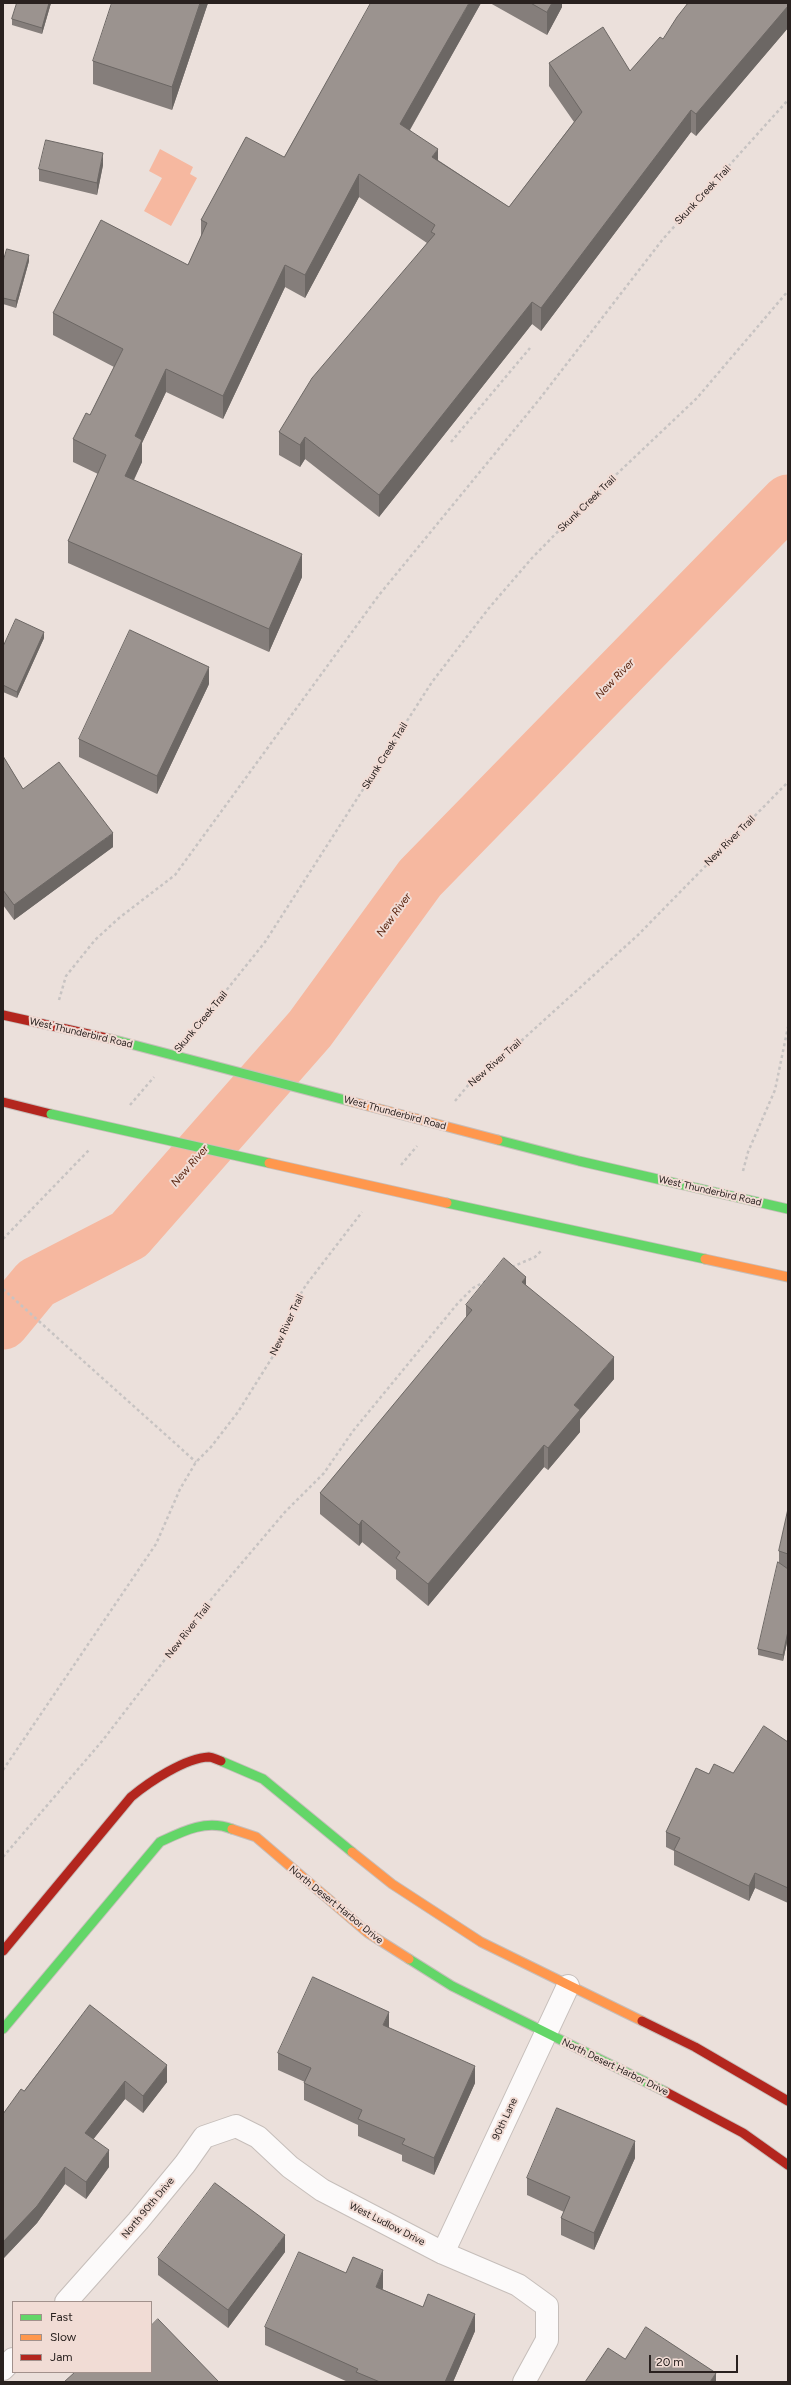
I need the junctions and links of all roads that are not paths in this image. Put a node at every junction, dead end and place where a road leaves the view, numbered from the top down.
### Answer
1 (3, 1015) edge
2 (3, 1102) edge
3 (788, 1209) edge
4 (788, 1277) edge
5 (3, 1951) edge
6 (568, 1986) junction
7 (3, 2029) edge
8 (546, 2032) junction
9 (788, 2100) edge
10 (236, 2126) joint
11 (788, 2165) edge
12 (443, 2253) junction
13 (67, 2301) edge
14 (12, 2360) edge
15 (3, 2369) edge
16 (524, 2382) edge

1 - 3 street, West Thunderbird Road, bridge
2 - 4 street, bridge
5 - 6 street
6 - 8 street, 90th Lane
6 - 9 street
7 - 8 street, North Desert Harbor Drive
8 - 11 street, North Desert Harbor Drive
8 - 12 street, 90th Lane
10 - 12 street, West Ludlow Drive
10 - 13 street, North 90th Drive
12 - 16 street, West Ludlow Drive
14 - 15 street

